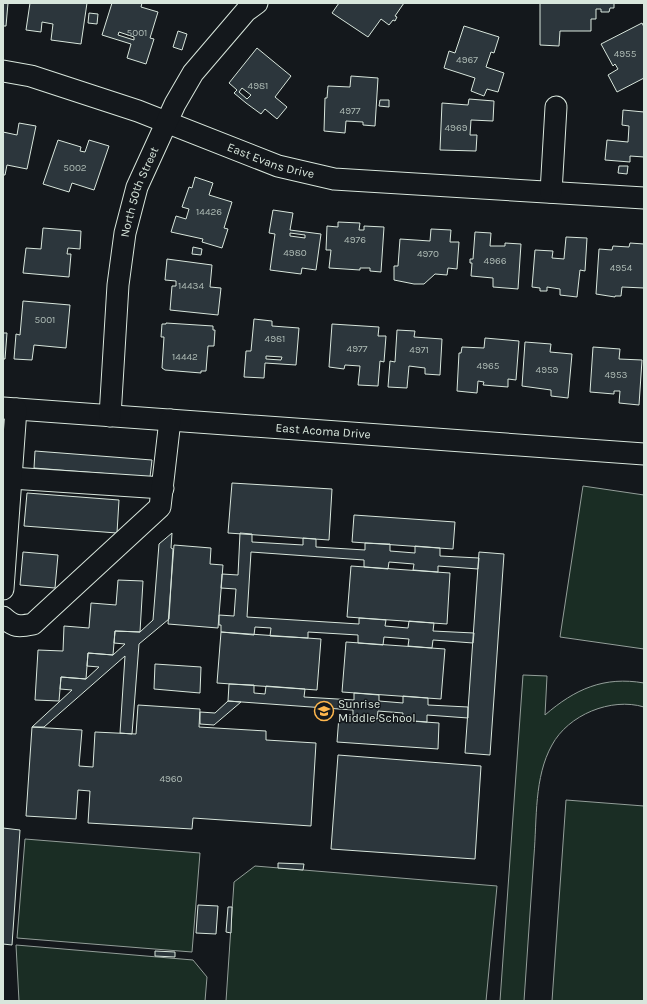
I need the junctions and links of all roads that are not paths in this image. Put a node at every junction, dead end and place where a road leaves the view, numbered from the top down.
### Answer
1 (257, 3) edge
2 (3, 71) edge
3 (556, 107) dead end
4 (166, 123) junction
5 (551, 192) junction
6 (644, 198) edge
7 (10, 408) edge
8 (110, 416) junction
9 (170, 420) junction
10 (644, 454) edge
11 (11, 478) junction
12 (163, 488) junction
13 (3, 589) edge
14 (3, 617) edge

1 - 4 street, North 50th Street
2 - 4 street, East Evans Drive
3 - 5 street
4 - 5 street, East Evans Drive
4 - 8 street, North 50th Street
5 - 6 street, East Evans Drive
7 - 8 street, East Acoma Drive
7 - 11 street
8 - 9 street, East Acoma Drive
9 - 10 street, East Acoma Drive
9 - 12 street
11 - 12 street
11 - 13 street
12 - 14 street

